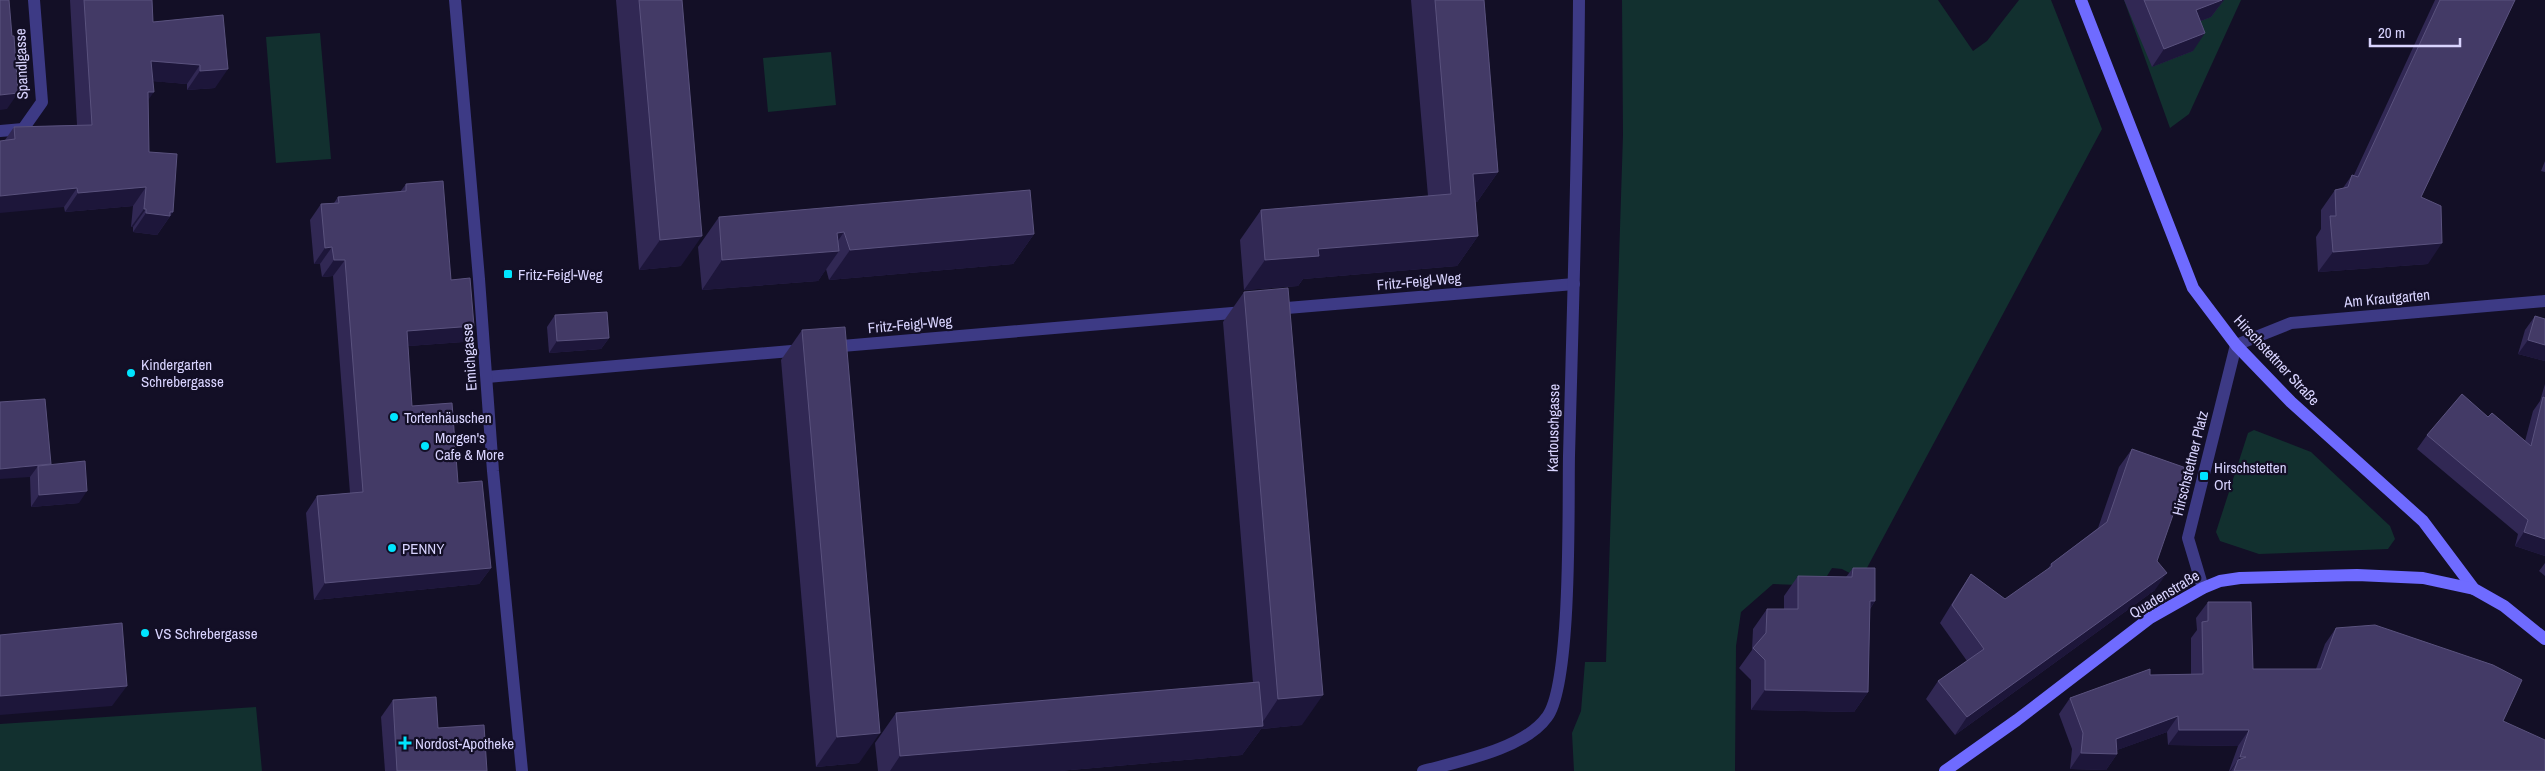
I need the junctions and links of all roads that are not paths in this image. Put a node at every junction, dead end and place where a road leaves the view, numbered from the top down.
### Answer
1 (34, 0) edge
2 (455, 0) edge
3 (1580, 0) edge
4 (2081, 0) edge
5 (0, 131) edge
6 (1574, 284) junction
7 (2545, 302) edge
8 (1266, 310) edge
9 (1246, 312) edge
10 (2236, 345) junction
11 (487, 377) junction
12 (2203, 588) junction
13 (2474, 589) junction
14 (2545, 638) edge
15 (522, 771) edge
16 (1423, 771) edge
17 (1945, 771) edge

1 - 5 street, Spandlgasse
2 - 11 street, Emichgasse
3 - 6 street, Kartouschgasse
4 - 10 main road, Hirschstettner Straße
6 - 8 street, Fritz-Feigl-Weg
6 - 16 street, Kartouschgasse
7 - 10 street, Am Krautgarten
9 - 11 street, Fritz-Feigl-Weg
10 - 12 street, Hirschstettner Platz
10 - 13 main road, Hirschstettner Straße
11 - 15 street, Emichgasse
12 - 13 main road, Quadenstraße
12 - 17 main road, Quadenstraße
13 - 14 main road, Hirschstettner Straße

